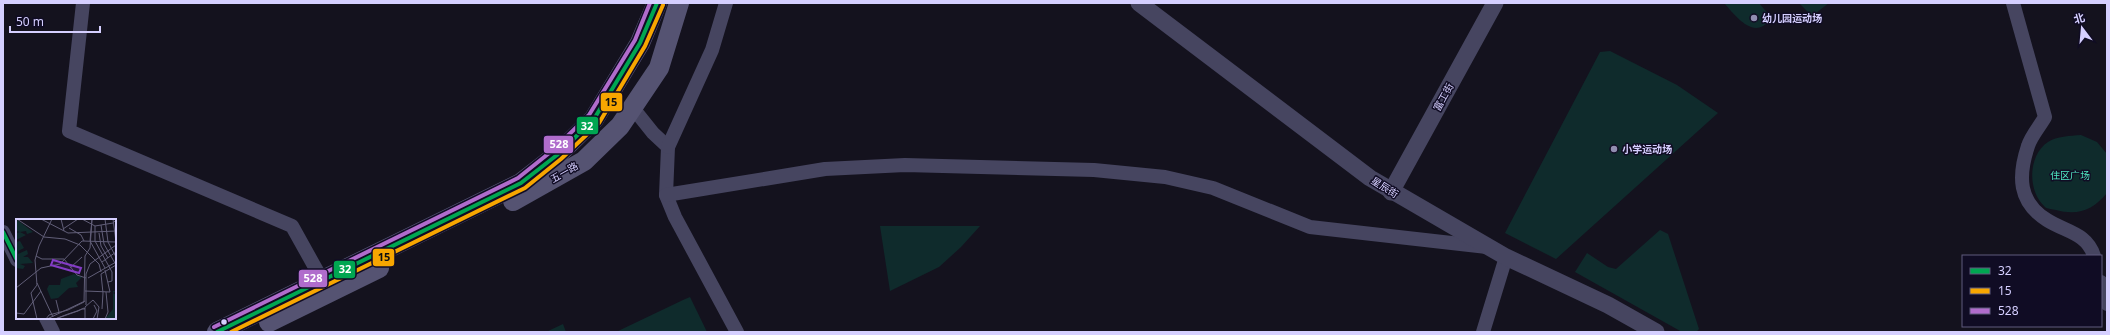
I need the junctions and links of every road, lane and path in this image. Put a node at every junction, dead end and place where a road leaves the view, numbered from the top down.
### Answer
1 (83, 3) edge
2 (657, 3) edge
3 (679, 3) edge
4 (726, 3) edge
5 (1139, 3) edge
6 (1495, 3) edge
7 (2013, 3) edge
8 (633, 108) junction
9 (668, 147) junction
10 (1391, 192) junction
11 (666, 195) junction
12 (3, 232) edge
13 (1489, 248) junction
14 (10, 254) edge
15 (2094, 255) edge
16 (1506, 257) junction
17 (326, 286) junction
18 (2102, 286) edge
19 (2107, 304) edge
20 (46, 319) edge
21 (53, 332) edge
22 (217, 332) edge
23 (248, 332) edge
24 (737, 332) edge
25 (1483, 332) edge
26 (1656, 332) edge

1 - 17 street
2 - 17 main road, 五一路
3 - 8 main road, 五一路
4 - 9 street
5 - 10 street, 星辰街
6 - 10 street, 富工街
7 - 15 street
8 - 9 street
8 - 17 main road, 五一路
9 - 11 street
10 - 13 street, 星辰街
11 - 13 street
11 - 24 street
12 - 14 street
13 - 16 street, 星辰街
16 - 25 street
16 - 26 street, 星辰街
17 - 22 main road, 五一路
17 - 23 main road, 五一路
18 - 19 street
20 - 21 street

